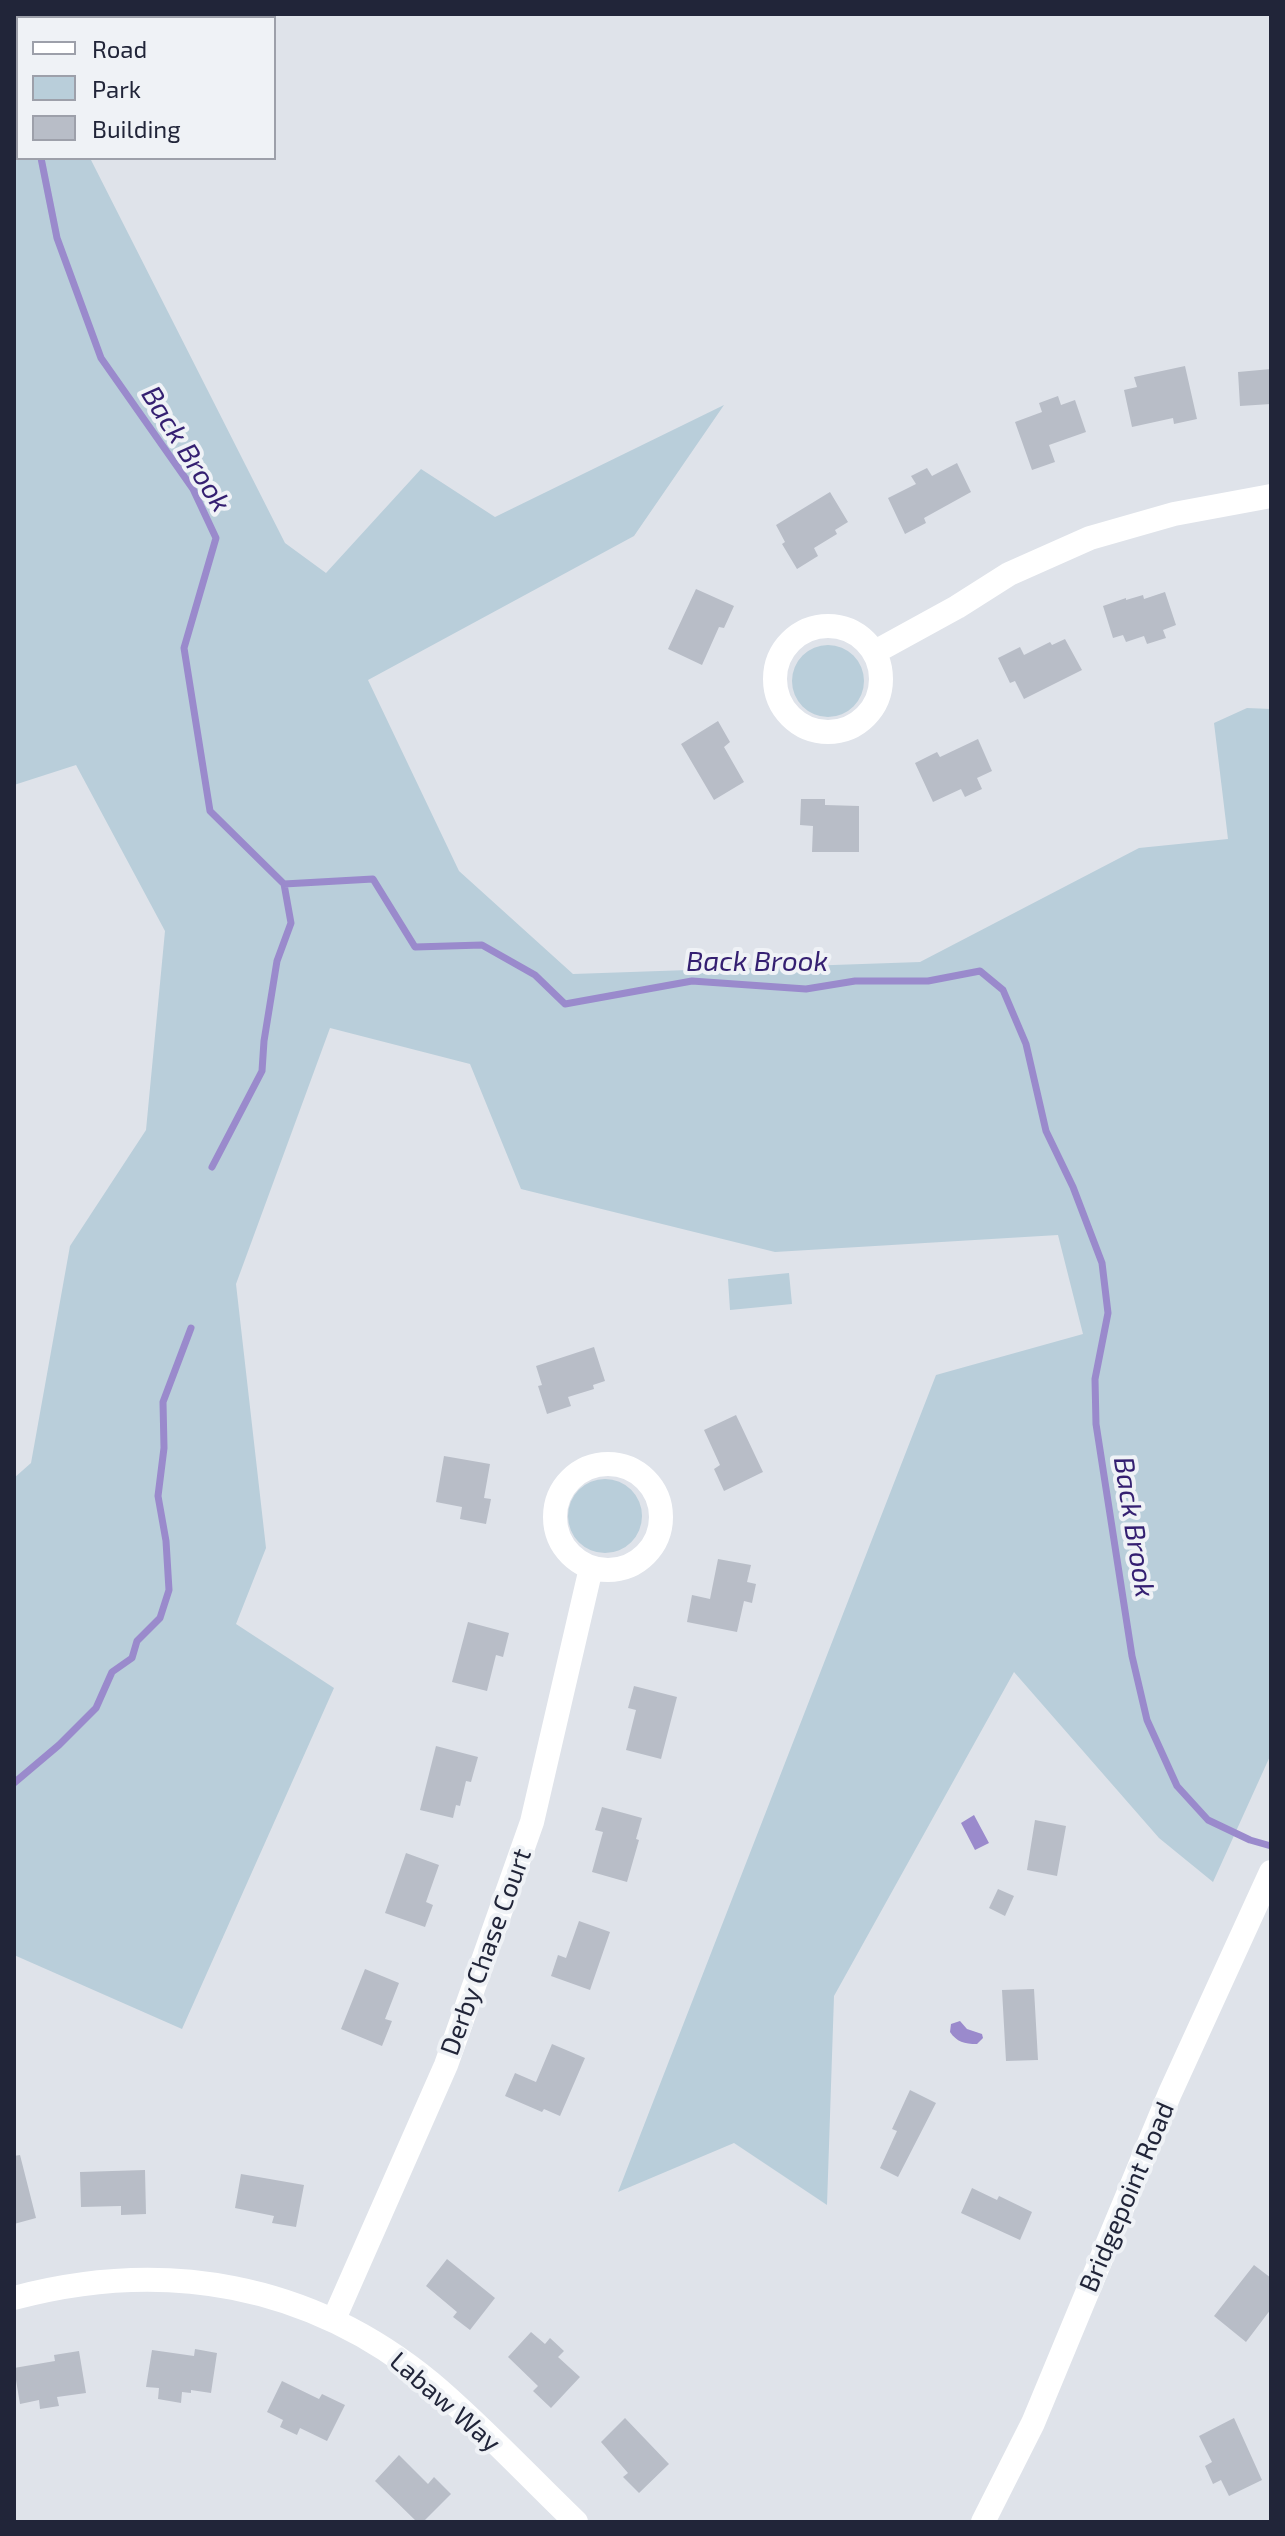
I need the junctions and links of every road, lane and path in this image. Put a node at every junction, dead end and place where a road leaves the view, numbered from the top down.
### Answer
1 (1271, 496) edge
2 (875, 652) junction
3 (591, 1568) junction
4 (1271, 1872) edge
5 (14, 2298) edge
6 (334, 2319) junction
7 (576, 2522) edge
8 (983, 2522) edge

1 - 2 street
2 - 2 street
3 - 3 street
3 - 6 street, Derby Chase Court
4 - 8 street, Bridgepoint Road
5 - 6 street, Labaw Way
6 - 7 street, Labaw Way

